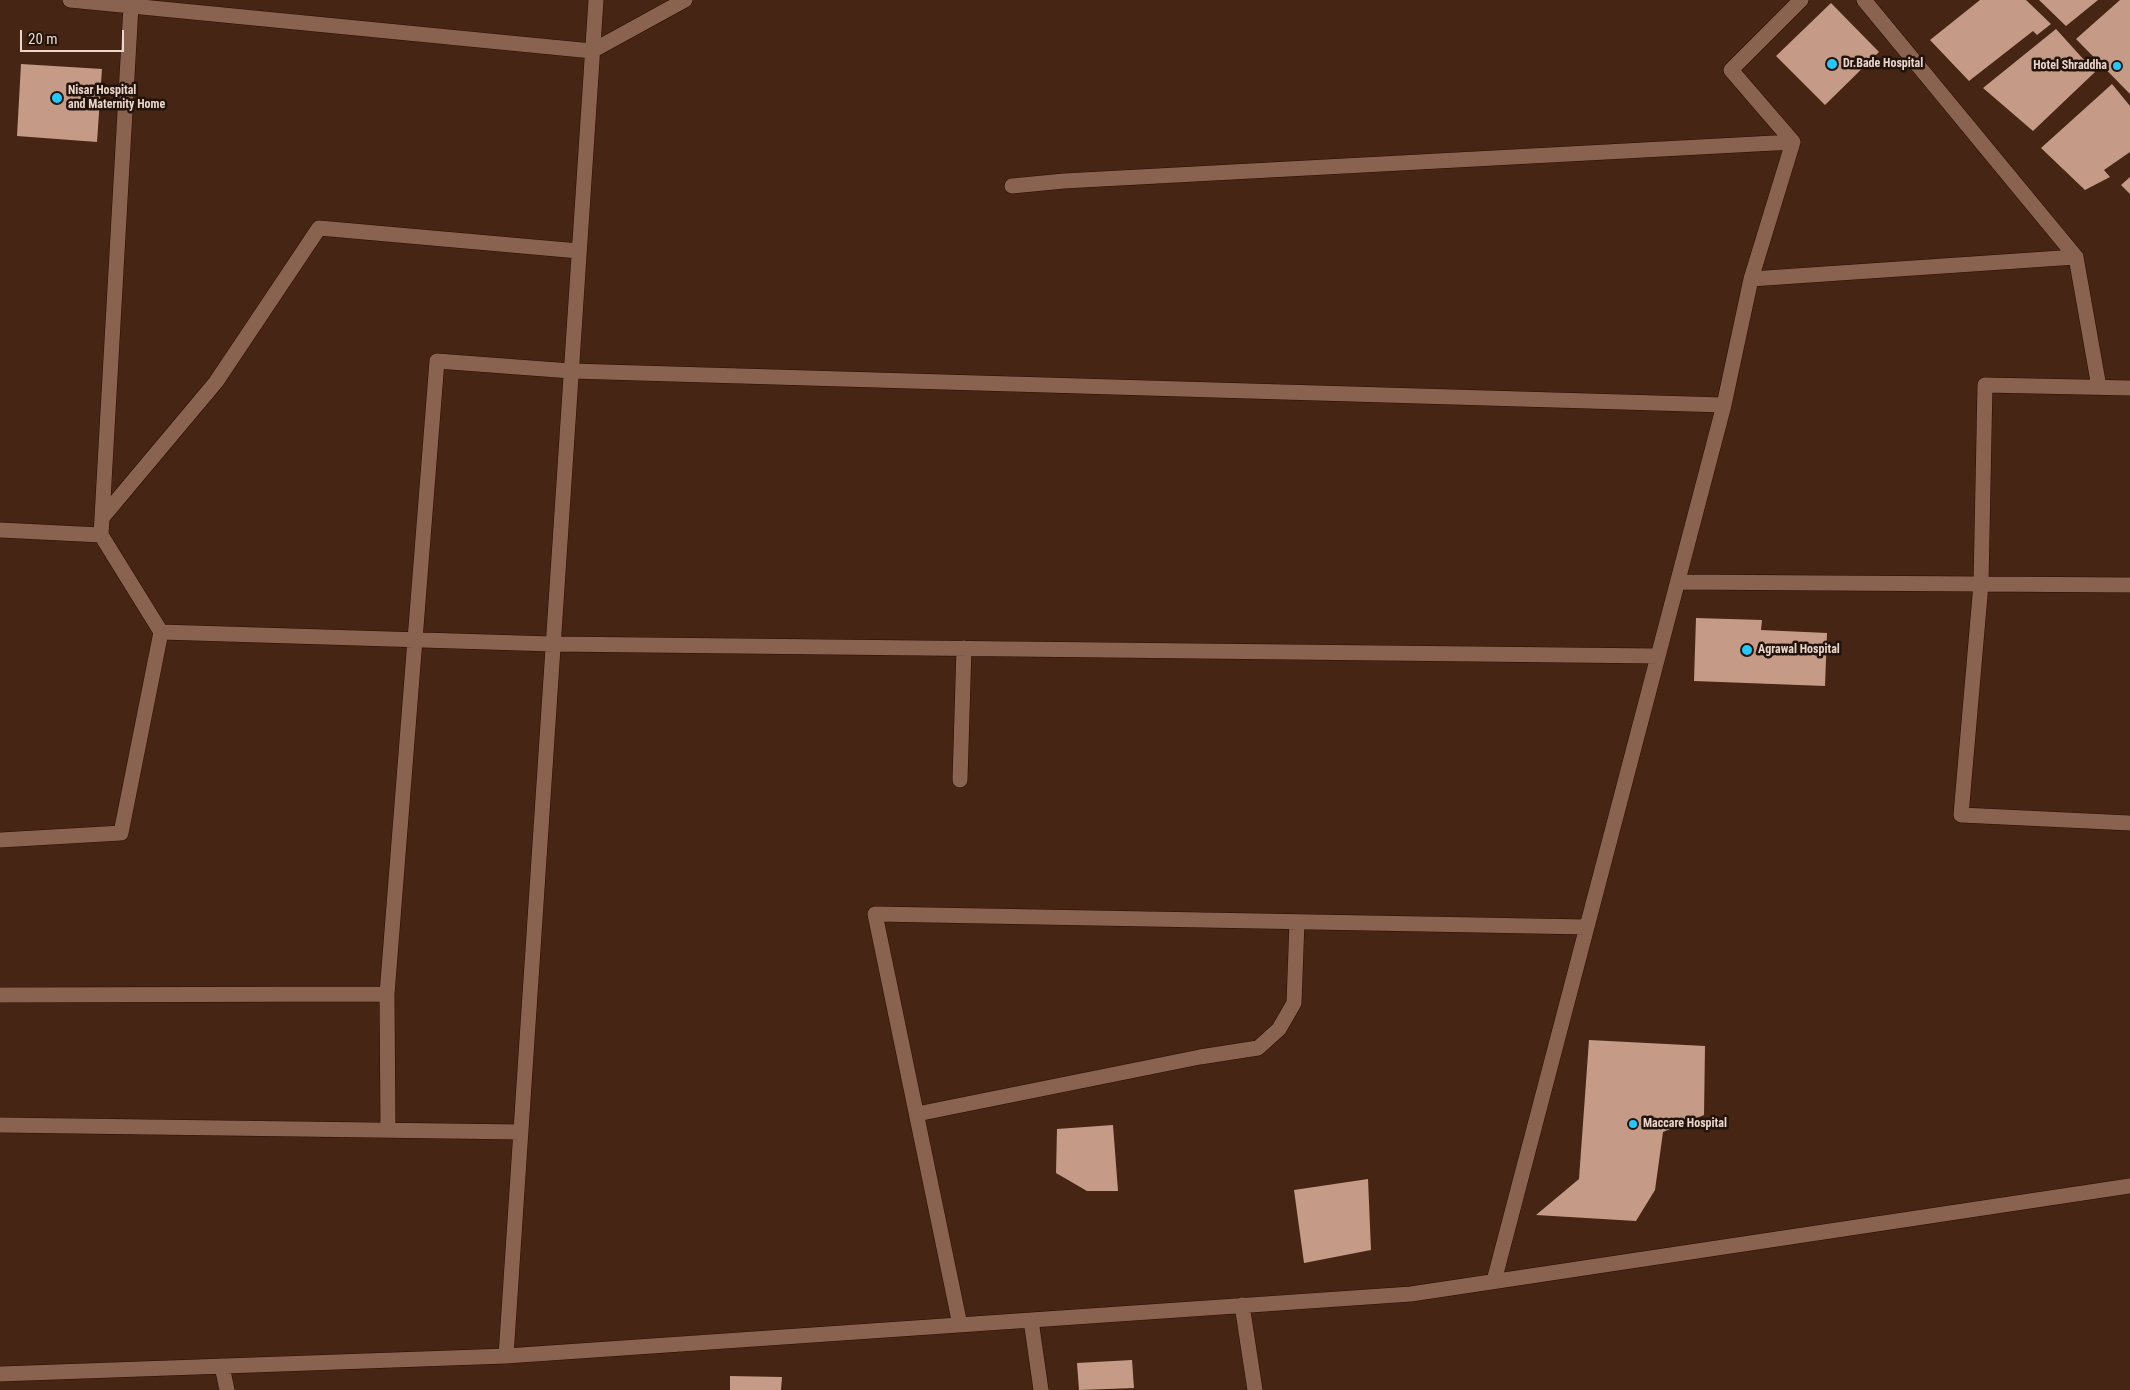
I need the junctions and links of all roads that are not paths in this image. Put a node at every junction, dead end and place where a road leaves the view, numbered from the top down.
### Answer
1 (70, 0) edge
2 (596, 0) edge
3 (685, 0) edge
4 (1801, 0) edge
5 (1864, 0) edge
6 (130, 6) junction
7 (592, 51) junction
8 (1793, 142) junction
9 (1012, 186) dead end
10 (579, 251) junction
11 (2076, 257) junction
12 (1751, 278) junction
13 (571, 371) junction
14 (2099, 387) junction
15 (2130, 388) edge
16 (1724, 405) junction
17 (102, 518) junction
18 (0, 530) edge
19 (101, 535) junction
20 (1678, 582) junction
21 (1981, 584) junction
22 (2130, 585) edge
23 (161, 632) junction
24 (414, 640) junction
25 (553, 644) junction
26 (964, 648) junction
27 (1658, 656) junction
28 (960, 780) dead end
29 (2130, 823) edge
30 (0, 840) edge
31 (1297, 922) junction
32 (1587, 927) junction
33 (387, 994) junction
34 (0, 995) edge
35 (916, 1114) junction
36 (0, 1125) edge
37 (388, 1130) junction
38 (521, 1132) junction
39 (2130, 1186) edge
40 (1494, 1282) junction
41 (1242, 1305) junction
42 (1031, 1320) junction
43 (960, 1325) junction
44 (506, 1356) junction
45 (222, 1366) junction
46 (0, 1374) edge
47 (226, 1390) edge
48 (1041, 1390) edge
49 (1255, 1390) edge

1 - 6 street
2 - 7 street
3 - 7 street
4 - 8 street
5 - 11 street
6 - 7 street
6 - 17 street
7 - 10 street
8 - 9 street
8 - 12 street
10 - 13 street
10 - 17 street
11 - 12 street
11 - 14 street
12 - 16 street
13 - 16 street
13 - 24 street
13 - 25 street
14 - 15 street
14 - 21 street
16 - 20 street
17 - 19 street
18 - 19 street
19 - 23 street
20 - 21 street
20 - 27 street
21 - 22 street
21 - 29 street
23 - 24 street
23 - 30 street
24 - 25 street
24 - 33 street
25 - 26 street
25 - 38 street
26 - 27 street
26 - 28 street
27 - 32 street
31 - 32 street
31 - 35 street
31 - 35 street
32 - 40 street
33 - 34 street
33 - 37 street
35 - 43 street
36 - 37 street
37 - 38 street
38 - 44 street
39 - 40 street
40 - 41 street
41 - 42 street
41 - 49 street
42 - 43 street
42 - 48 street
43 - 44 street
44 - 45 street
45 - 46 street
45 - 47 street

